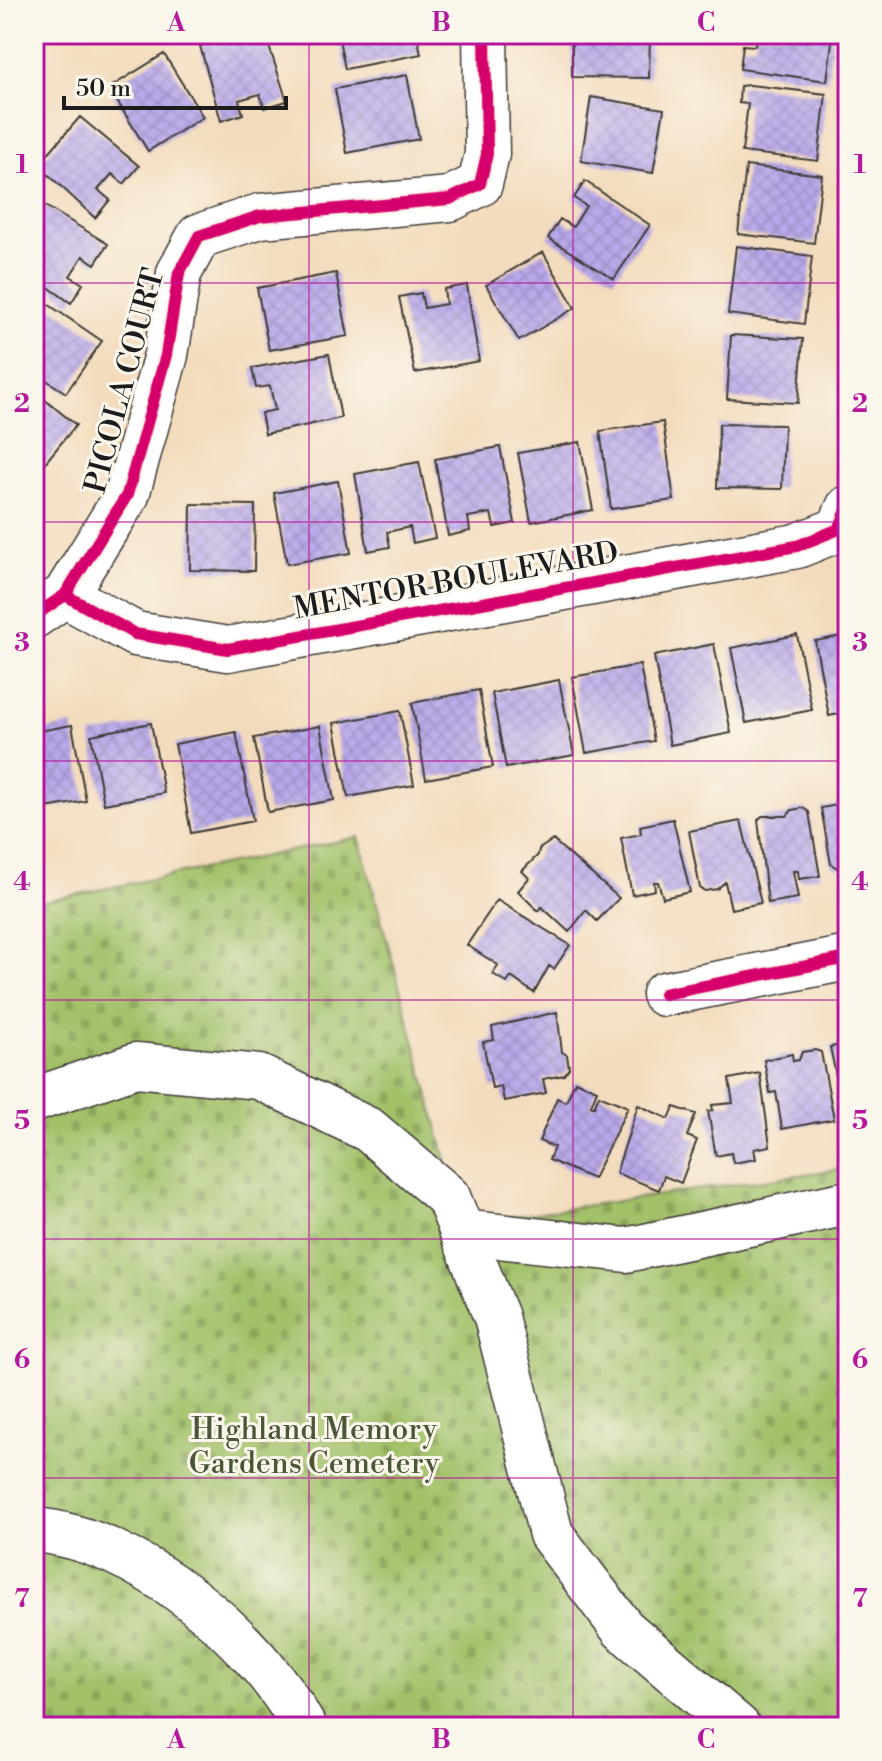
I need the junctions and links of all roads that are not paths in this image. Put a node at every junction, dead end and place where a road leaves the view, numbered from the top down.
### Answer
1 (485, 34) edge
2 (848, 508) edge
3 (50, 606) edge
4 (848, 958) edge
5 (664, 994) dead end
6 (34, 1100) edge
7 (848, 1203) edge
8 (462, 1232) junction
9 (34, 1530) edge
10 (304, 1727) edge
11 (738, 1727) edge

1 - 3 street, PICOLA COURT
2 - 3 street, MENTOR BOULEVARD
4 - 5 street
6 - 8 street
7 - 8 street
8 - 11 street
9 - 10 street

